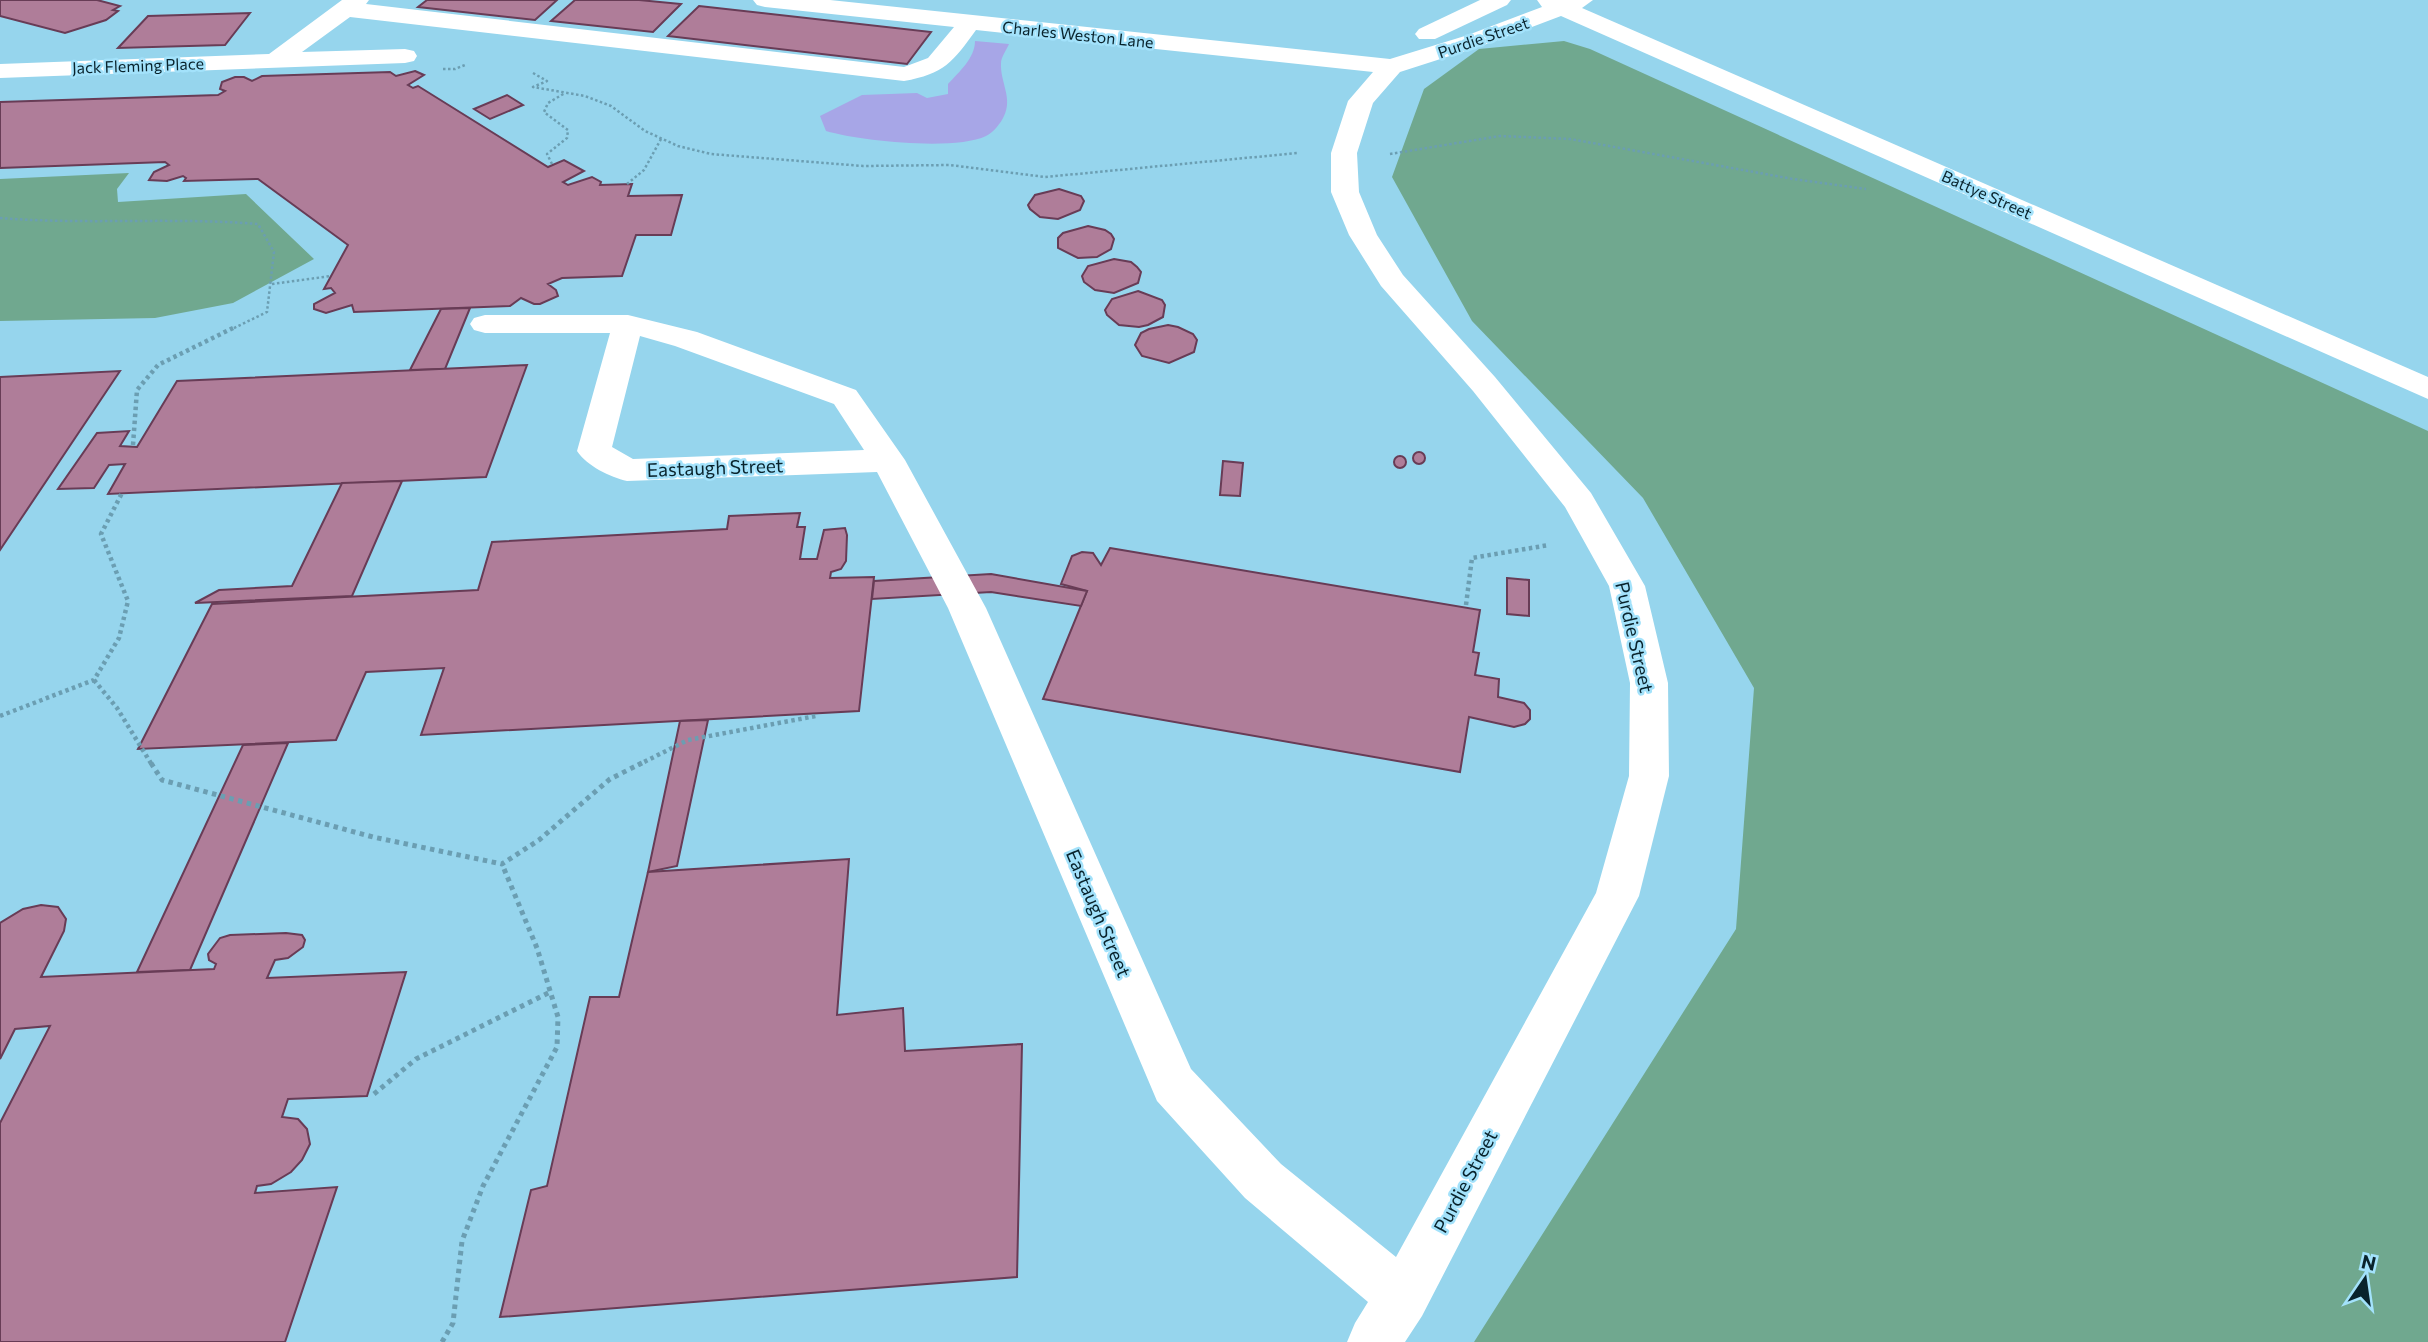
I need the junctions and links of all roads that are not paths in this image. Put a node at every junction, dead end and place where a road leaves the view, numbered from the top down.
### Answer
1 (765, 0) edge
2 (1499, 0) edge
3 (1564, 3) edge
4 (351, 4) edge
5 (970, 22) junction
6 (405, 55) road end
7 (276, 60) junction
8 (1396, 65) junction
9 (0, 71) edge
10 (485, 324) dead end
11 (628, 324) junction
12 (2428, 388) edge
13 (888, 460) junction
14 (1403, 1297) junction
15 (1374, 1342) edge

1 - 5 street, Charles Weston Lane
2 - 8 street, Purdie Street
3 - 8 street, Purdie Street
3 - 12 street, Battye Street
4 - 5 street
4 - 7 street
5 - 8 street, Charles Weston Lane
6 - 7 street, Jack Fleming Place
7 - 9 street, Jack Fleming Place
8 - 14 street, Purdie Street
10 - 11 street, Eastaugh Street
11 - 13 street, Eastaugh Street
11 - 13 street, Eastaugh Street
13 - 14 street, Eastaugh Street
14 - 15 street, Purdie Street

